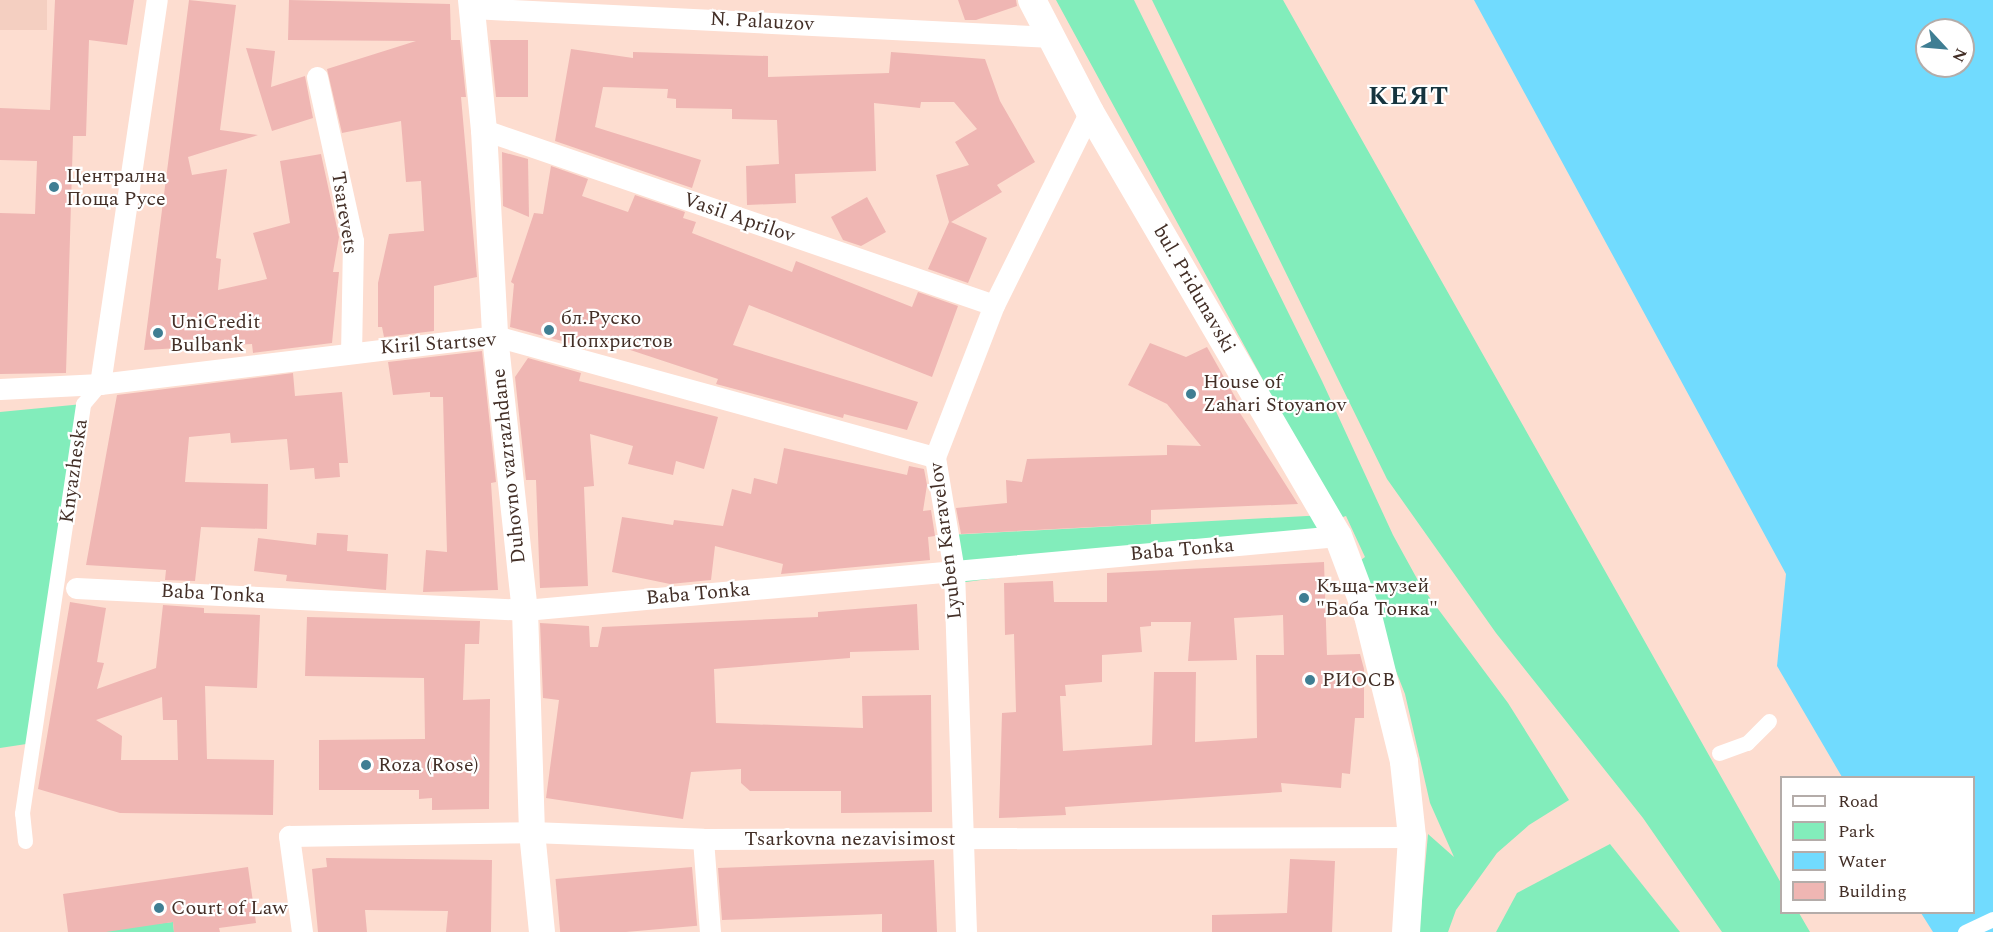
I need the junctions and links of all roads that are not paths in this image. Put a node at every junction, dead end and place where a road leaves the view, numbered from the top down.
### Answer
1 (157, 0) edge
2 (1032, 0) edge
3 (472, 4) edge
4 (1052, 37) junction
5 (317, 77) dead end
6 (1090, 112) junction
7 (484, 130) junction
8 (994, 306) junction
9 (495, 336) junction
10 (351, 351) junction
11 (100, 384) junction
12 (0, 389) edge
13 (935, 457) junction
14 (1338, 536) junction
15 (954, 571) junction
16 (67, 587) junction
17 (525, 610) junction
18 (1769, 720) dead end
19 (1719, 753) dead end
20 (532, 832) junction
21 (1412, 837) junction
22 (703, 839) junction
23 (965, 840) junction
24 (25, 841) dead end
25 (1993, 919) edge
26 (302, 932) edge
27 (542, 932) edge
28 (710, 932) edge
29 (966, 932) edge
30 (1406, 932) edge
31 (1965, 932) edge

1 - 11 street, Knyazheska
2 - 4 main road, bul. Pridunavski
3 - 4 street, N. Palauzov
3 - 7 street, Duhovno vazrazhdane
4 - 6 main road, bul. Pridunavski
5 - 10 street, Tsarevets
6 - 8 street, Lyuben Karavelov
6 - 14 main road, bul. Pridunavski
7 - 8 street, Vasil Aprilov
7 - 9 street, Duhovno vazrazhdane
8 - 13 street, Lyuben Karavelov
9 - 10 street, Kiril Startsev
9 - 13 street, Kiril Startsev
9 - 17 street, Duhovno vazrazhdane
10 - 11 street, Kiril Startsev
11 - 12 street, Kiril Startsev
11 - 16 street, Knyazheska
13 - 15 street, Lyuben Karavelov
14 - 15 street, Baba Tonka
14 - 21 main road, bul. Pridunavski
15 - 17 street, Baba Tonka
15 - 23 street, Lyuben Karavelov
16 - 17 street, Baba Tonka
16 - 24 street, Knyazheska
17 - 20 street, Duhovno vazrazhdane
18 - 19 street
20 - 22 street, Tsarkovna nezavisimost
20 - 26 street, Tsarkovna nezavisimost
20 - 27 street, Duhovno vazrazhdane
21 - 23 street, Tsarkovna nezavisimost
21 - 30 main road, bul. Pridunavski
22 - 23 street, Tsarkovna nezavisimost
22 - 28 street
23 - 29 street, Lyuben Karavelov
25 - 31 street

